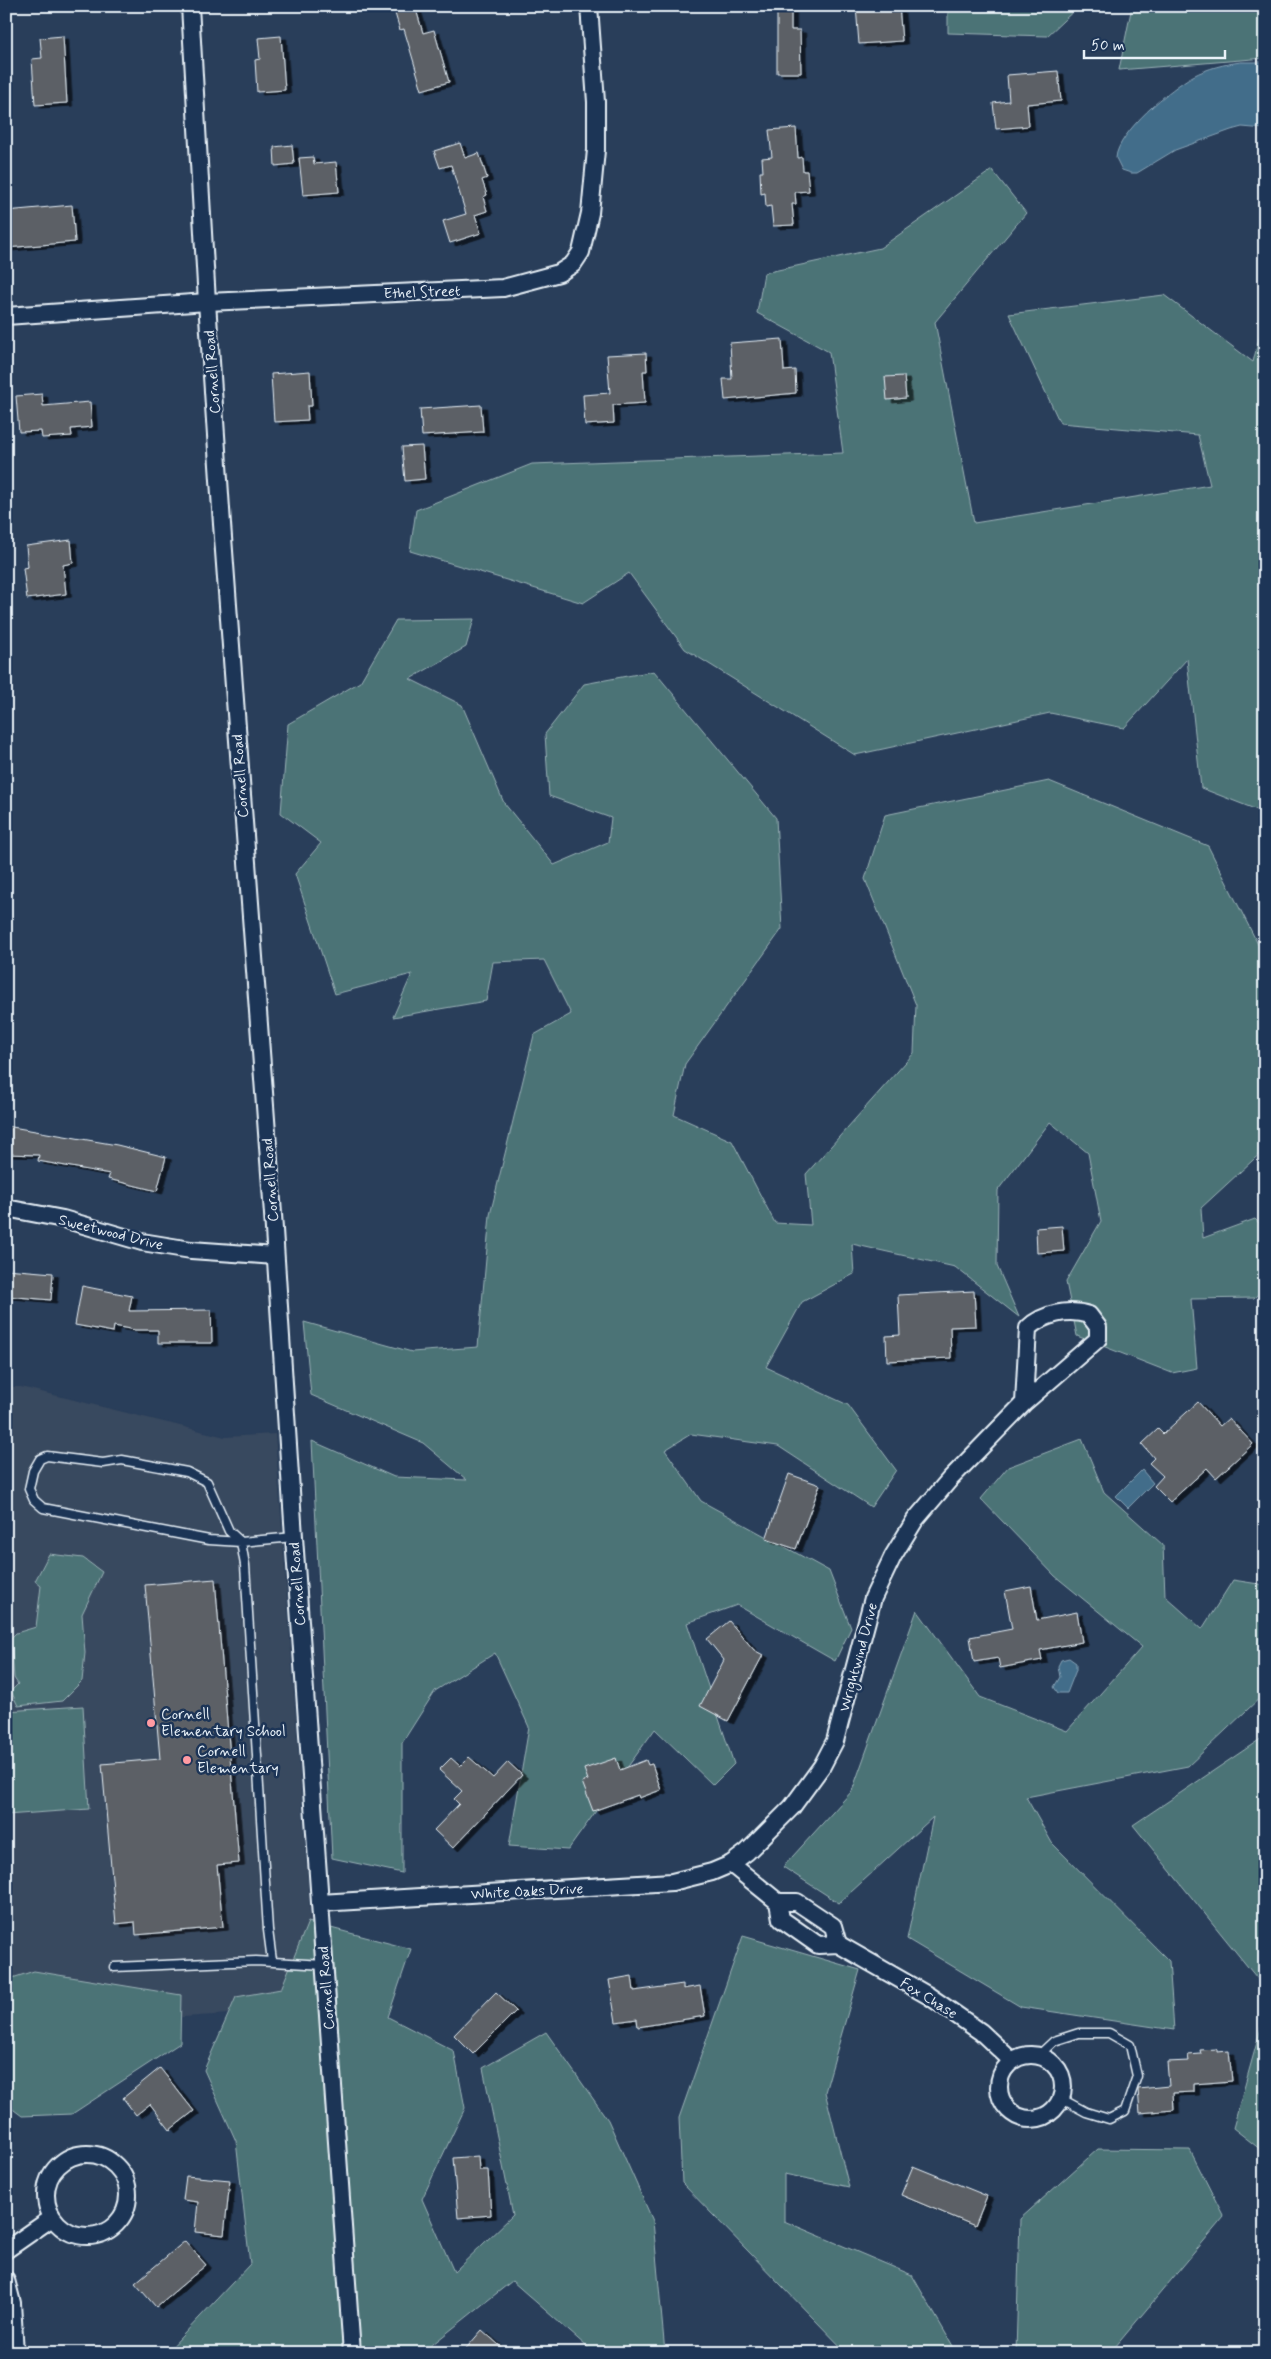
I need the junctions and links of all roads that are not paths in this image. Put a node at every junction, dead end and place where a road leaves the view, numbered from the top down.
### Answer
1 (190, 6) edge
2 (589, 6) edge
3 (207, 302) junction
4 (6, 316) edge
5 (6, 1208) edge
6 (275, 1256) junction
7 (1024, 1403) junction
8 (294, 1537) junction
9 (241, 1542) junction
10 (731, 1864) junction
11 (778, 1902) junction
12 (320, 1903) junction
13 (838, 1944) junction
14 (272, 1961) junction
15 (324, 1965) junction
16 (114, 1967) dead end
17 (1038, 2056) junction
18 (1012, 2061) junction
19 (1060, 2098) junction
20 (52, 2218) junction
21 (6, 2250) edge
22 (6, 2280) edge
23 (15, 2353) edge
24 (352, 2353) edge

1 - 3 street, Cornell Road
2 - 3 street, Ethel Street
3 - 4 street, Ethel Street
3 - 6 street, Cornell Road
5 - 6 street, Sweetwood Drive
6 - 8 street, Cornell Road
7 - 7 street, Wrightwind Drive
7 - 10 street, Wrightwind Drive
8 - 9 lane
8 - 12 street, Cornell Road
9 - 9 lane
9 - 14 lane
10 - 11 street, Fox Chase
10 - 12 street, White Oaks Drive
11 - 13 street
11 - 13 street, Fox Chase
12 - 15 street, Cornell Road
13 - 18 street, Fox Chase
14 - 15 lane
14 - 16 lane
15 - 24 street, Cornell Road
17 - 18 street
17 - 19 street
17 - 19 lane
18 - 19 street
20 - 20 street
20 - 21 street
22 - 23 street

